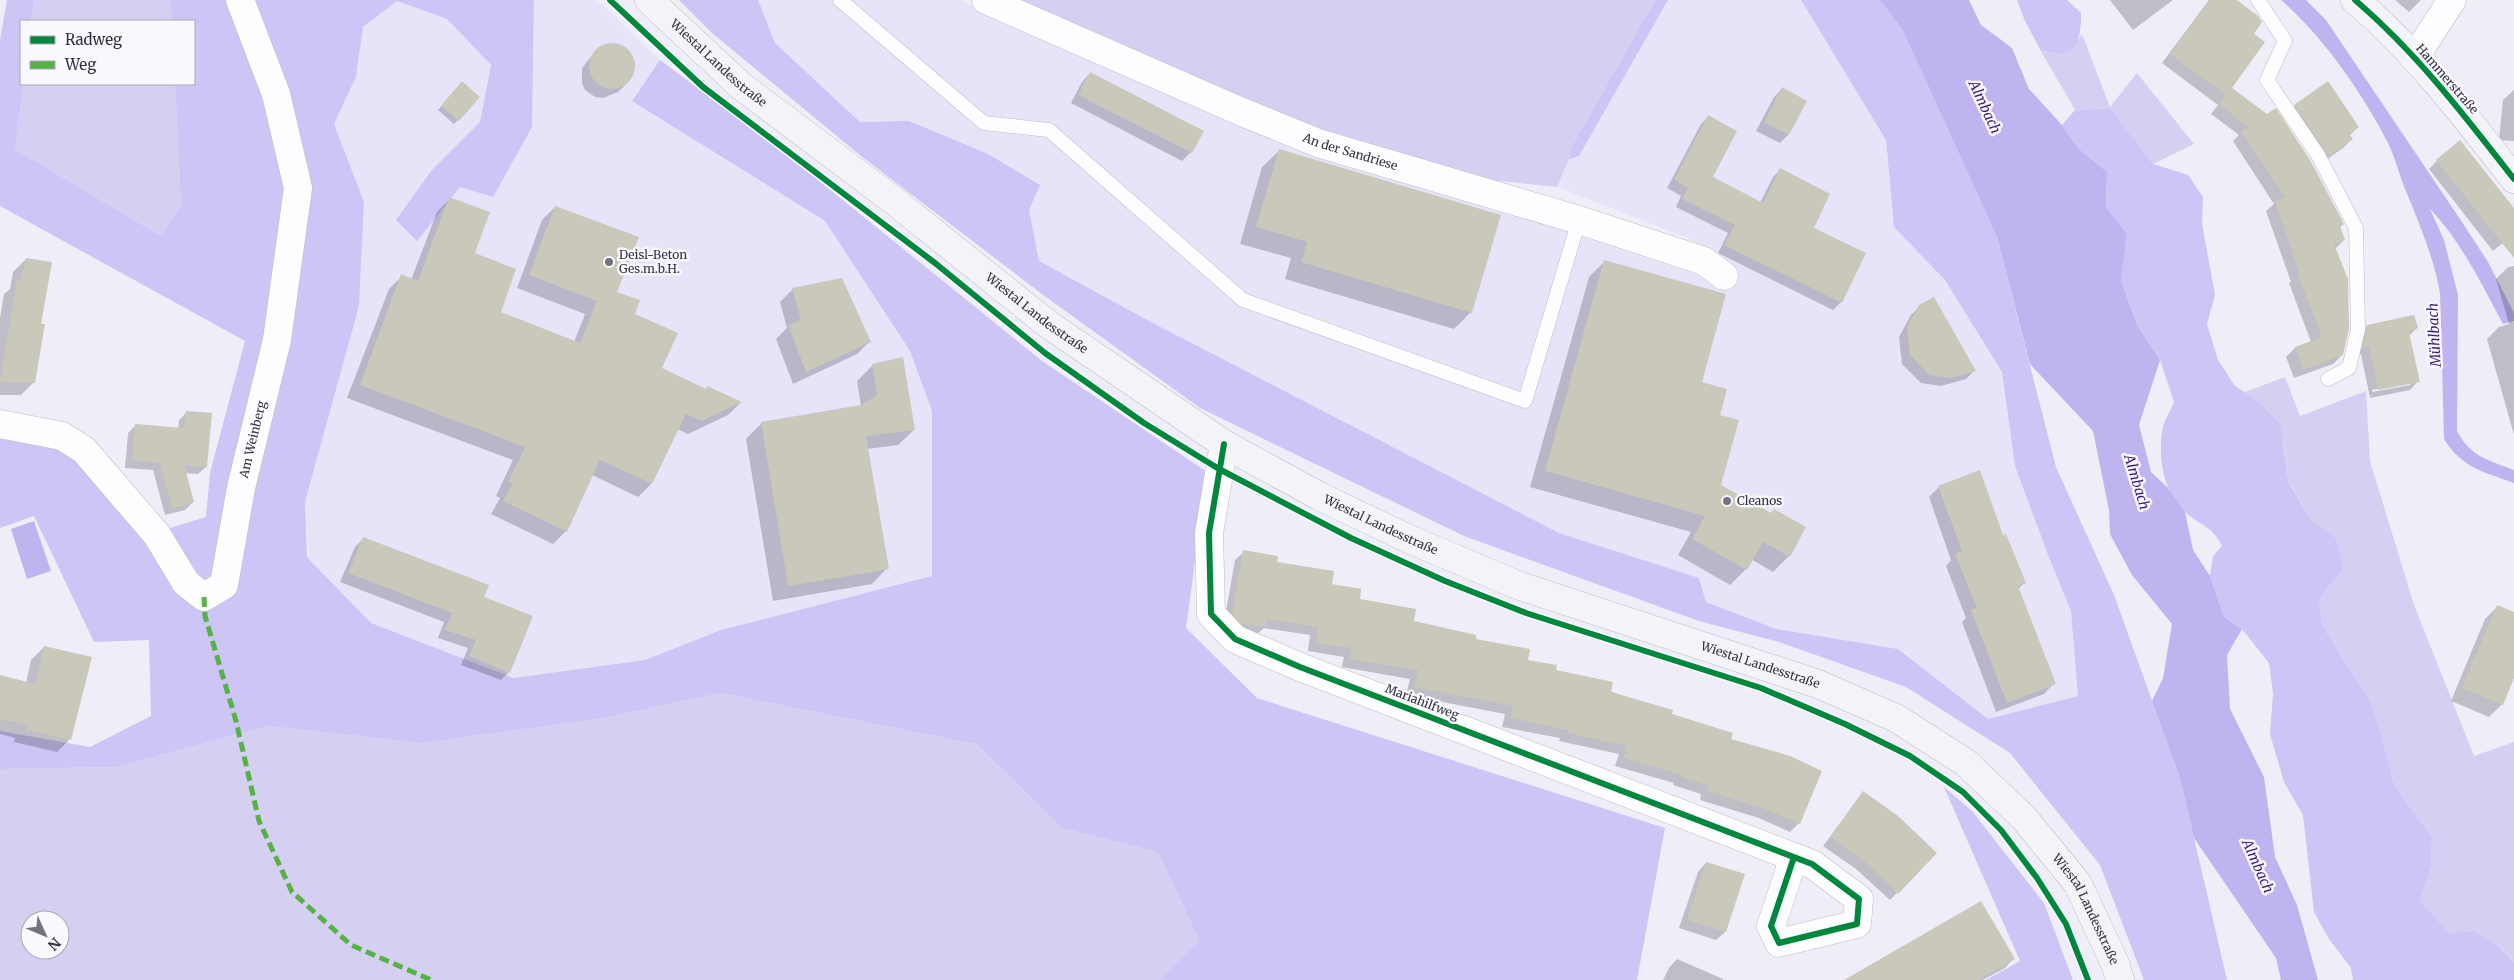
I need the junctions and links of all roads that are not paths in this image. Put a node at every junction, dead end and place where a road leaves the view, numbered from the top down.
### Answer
1 (240, 0) edge
2 (649, 0) edge
3 (840, 0) edge
4 (986, 0) edge
5 (2258, 0) edge
6 (2355, 0) edge
7 (2452, 0) edge
8 (2415, 57) junction
9 (2514, 179) edge
10 (1579, 220) junction
11 (1724, 276) dead end
12 (2328, 379) dead end
13 (0, 424) edge
14 (1224, 444) junction
15 (1794, 857) dead end
16 (2120, 980) edge

1 - 13 street, Am Weinberg
2 - 14 main road, Wiestal Landesstraße
3 - 10 lane
4 - 10 street, An der Sandriese
5 - 12 lane
6 - 8 main road, Hammerstraße
7 - 8 street
8 - 9 main road, Hammerstraße
10 - 11 street, An der Sandriese
14 - 15 street, Mariahilfweg
14 - 16 main road, Wiestal Landesstraße

